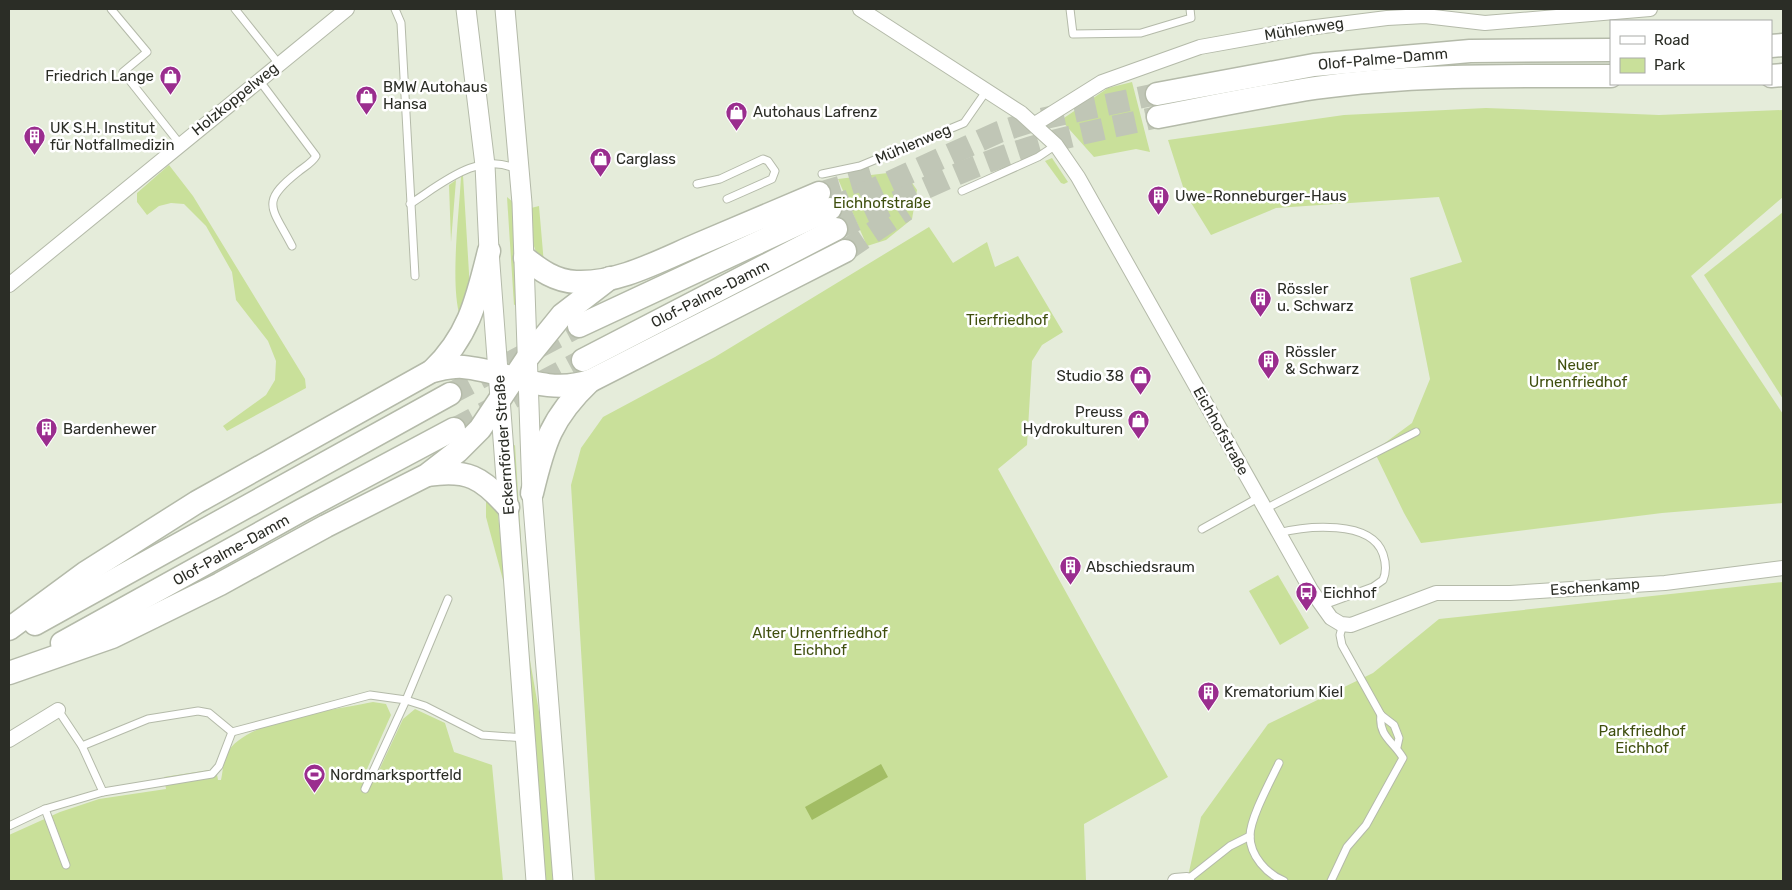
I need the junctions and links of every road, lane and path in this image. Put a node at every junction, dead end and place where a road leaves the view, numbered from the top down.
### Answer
1 (111, 9) edge
2 (235, 9) edge
3 (347, 9) edge
4 (395, 9) edge
5 (466, 9) edge
6 (505, 9) edge
7 (860, 9) edge
8 (1070, 9) edge
9 (1190, 9) edge
10 (1650, 9) edge
11 (1386, 13) edge
12 (1461, 15) edge
13 (1610, 50) edge
14 (279, 64) junction
15 (1610, 76) edge
16 (259, 80) junction
17 (987, 90) junction
18 (1157, 94) tunnel mouth
19 (1158, 116) tunnel mouth
20 (1035, 124) junction
21 (180, 144) junction
22 (1056, 145) junction
23 (484, 166) junction
24 (520, 171) junction
25 (697, 184) dead end
26 (962, 191) dead end
27 (727, 199) dead end
28 (827, 201) junction
29 (410, 204) junction
30 (292, 246) dead end
31 (845, 251) tunnel mouth
32 (489, 252) junction
33 (525, 258) junction
34 (415, 276) dead end
35 (610, 278) junction
36 (9, 286) edge
37 (579, 326) tunnel mouth
38 (528, 358) junction
39 (583, 360) tunnel mouth
40 (432, 371) junction
41 (514, 378) junction
42 (590, 381) junction
43 (450, 394) tunnel mouth
44 (501, 399) junction
45 (454, 429) tunnel mouth
46 (1416, 432) dead end
47 (427, 475) junction
48 (532, 493) junction
49 (1261, 504) junction
50 (508, 507) junction
51 (1202, 529) dead end
52 (1278, 533) junction
53 (1783, 568) edge
54 (448, 599) dead end
55 (1321, 606) junction
56 (1343, 624) junction
57 (9, 629) edge
58 (9, 639) edge
59 (9, 673) edge
60 (406, 700) junction
61 (58, 710) joint
62 (1381, 715) junction
63 (232, 732) junction
64 (525, 738) junction
65 (9, 740) edge
66 (82, 746) junction
67 (1397, 747) junction
68 (1279, 763) dead end
69 (365, 789) dead end
70 (103, 792) junction
71 (45, 809) junction
72 (9, 826) edge
73 (1250, 836) junction
74 (66, 865) dead end
75 (1181, 880) edge
76 (536, 881) edge
77 (563, 881) edge
78 (1284, 881) edge
79 (1330, 881) edge

1 - 21 lane
2 - 14 lane
3 - 14 street, Holzkoppelweg
4 - 29 lane
5 - 23 main road, Eckernförder Straße
6 - 24 main road
7 - 17 street, Eichhofstraße
8 - 9 lane
10 - 12 street, Mühlenweg
11 - 12 street, Mühlenweg
11 - 20 street, Mühlenweg
13 - 18 highway, Olof-Palme-Damm
14 - 16 street, Holzkoppelweg
15 - 19 highway, Olof-Palme-Damm
16 - 21 street, Holzkoppelweg
16 - 30 lane
17 - 20 street, Eichhofstraße
17 - 28 lane, Mühlenweg
20 - 22 street, Eichhofstraße
21 - 36 street, Holzkoppelweg
22 - 26 lane
22 - 49 street, Eichhofstraße
23 - 24 lane
23 - 29 lane
23 - 32 main road, Eckernförder Straße
24 - 33 main road
25 - 27 lane
28 - 35 highway
28 - 37 highway, Olof-Palme-Damm
28 - 39 highway, Olof-Palme-Damm
29 - 34 lane
31 - 42 highway
32 - 40 highway
32 - 41 main road, Eckernförder Straße
33 - 35 highway
33 - 38 main road
35 - 38 highway
38 - 41 highway
40 - 41 highway
40 - 57 highway
41 - 42 highway
41 - 44 highway
41 - 48 main road, Eckernförder Straße
42 - 48 highway
43 - 58 highway, Olof-Palme-Damm
44 - 47 highway
44 - 50 main road, Eckernförder Straße
45 - 59 highway, Olof-Palme-Damm
46 - 49 lane
47 - 50 highway
47 - 59 highway
48 - 77 main road, Eckernförder Straße
49 - 51 lane
49 - 52 street, Eichhofstraße
50 - 64 main road, Eckernförder Straße
52 - 55 street, Eichhofstraße
52 - 55 lane
53 - 56 street, Eschenkamp
54 - 60 lane
55 - 56 street, Eichhofstraße
56 - 62 lane
60 - 63 lane
60 - 64 lane
60 - 69 lane
61 - 65 street
61 - 66 lane
62 - 67 lane
62 - 67 lane
63 - 66 lane
63 - 70 lane
64 - 76 main road, Eckernförder Straße
66 - 70 lane
67 - 79 lane
68 - 73 lane
70 - 71 lane
71 - 72 lane
71 - 74 lane
73 - 75 lane
73 - 78 lane

